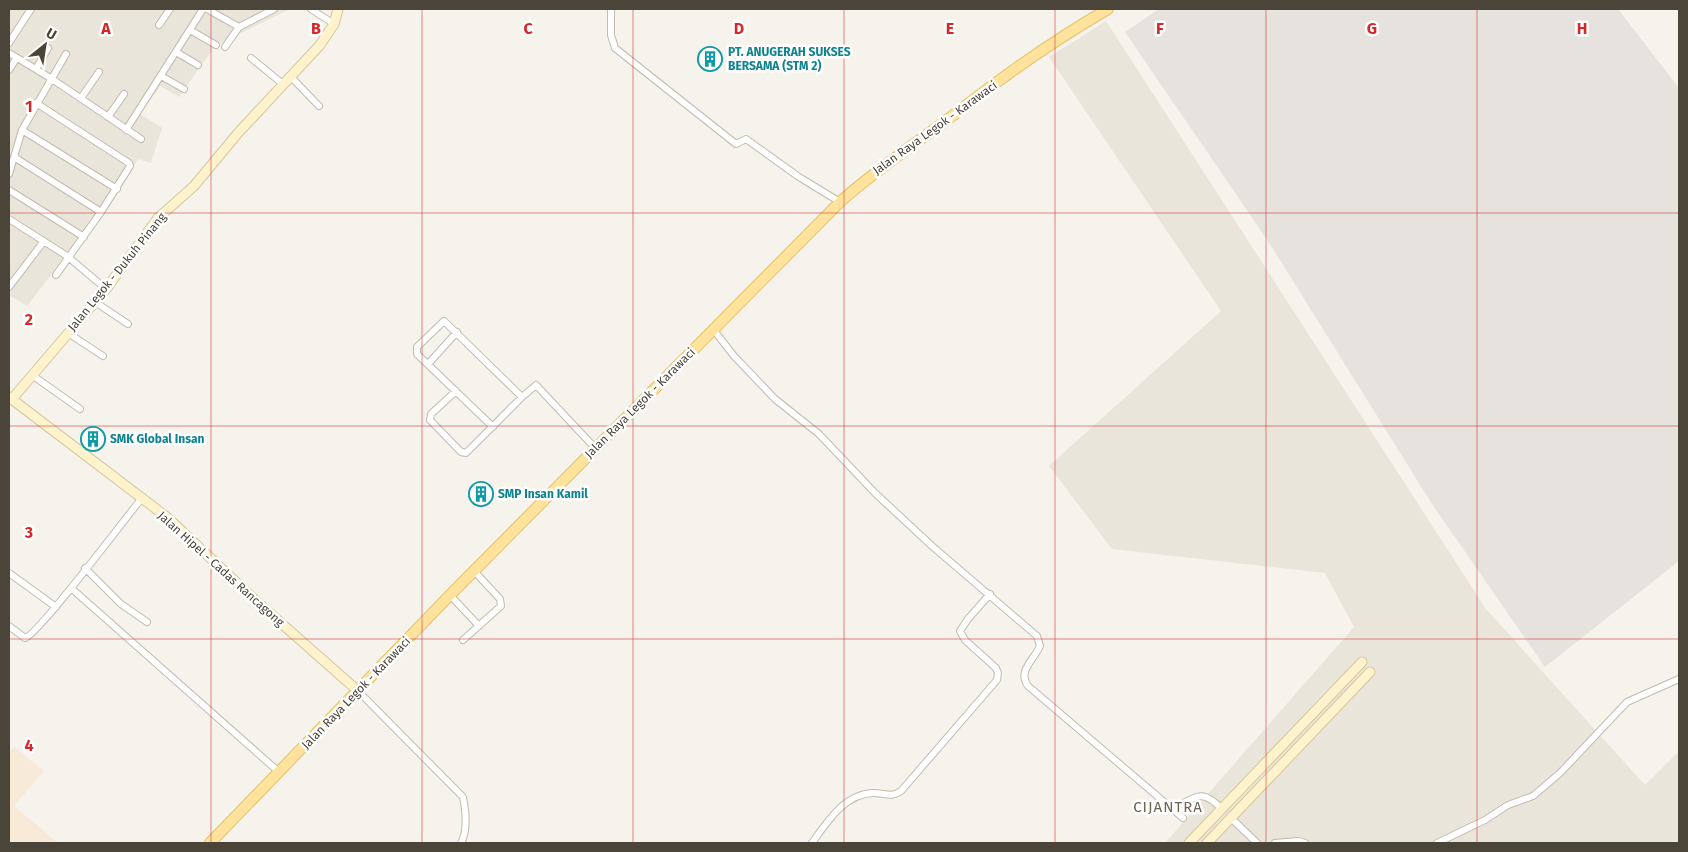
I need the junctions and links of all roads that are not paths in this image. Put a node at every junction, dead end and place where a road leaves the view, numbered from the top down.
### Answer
1 (31, 9) edge
2 (170, 9) edge
3 (203, 9) edge
4 (207, 9) edge
5 (255, 9) edge
6 (274, 9) edge
7 (311, 9) edge
8 (338, 9) edge
9 (611, 9) edge
10 (1108, 9) edge
11 (318, 11) edge
12 (263, 14) junction
13 (334, 24) junction
14 (160, 25) dead end
15 (239, 27) junction
16 (190, 30) junction
17 (9, 43) edge
18 (216, 45) dead end
19 (226, 47) dead end
20 (48, 48) dead end
21 (176, 52) junction
22 (9, 53) edge
23 (66, 54) dead end
24 (251, 58) dead end
25 (16, 59) junction
26 (198, 65) dead end
27 (36, 69) junction
28 (9, 70) edge
29 (99, 72) dead end
30 (160, 76) junction
31 (291, 77) junction
32 (52, 78) junction
33 (284, 85) junction
34 (184, 89) dead end
35 (124, 94) dead end
36 (81, 98) junction
37 (36, 103) junction
38 (319, 106) dead end
39 (108, 117) junction
40 (22, 130) junction
41 (126, 130) junction
42 (141, 139) dead end
43 (12, 160) edge
44 (9, 174) edge
45 (117, 189) junction
46 (9, 190) edge
47 (840, 202) junction
48 (101, 212) junction
49 (9, 219) edge
50 (84, 236) junction
51 (44, 241) junction
52 (67, 256) junction
53 (56, 275) dead end
54 (9, 287) edge
55 (106, 289) junction
56 (95, 302) junction
57 (128, 324) dead end
58 (713, 329) junction
59 (457, 332) junction
60 (68, 333) junction
61 (103, 356) dead end
62 (429, 363) junction
63 (32, 375) junction
64 (456, 390) junction
65 (522, 397) junction
66 (10, 398) edge
67 (80, 408) dead end
68 (493, 427) junction
69 (595, 448) junction
70 (142, 498) junction
71 (85, 568) junction
72 (474, 572) junction
73 (9, 573) edge
74 (71, 588) junction
75 (990, 594) junction
76 (450, 595) junction
77 (56, 607) junction
78 (147, 622) dead end
79 (9, 626) edge
80 (479, 626) junction
81 (463, 640) dead end
82 (1362, 662) dead end
83 (1370, 672) dead end
84 (1679, 680) edge
85 (358, 691) junction
86 (1258, 770) junction
87 (279, 772) junction
88 (1268, 780) junction
89 (1167, 805) junction
90 (1222, 809) junction
91 (1183, 818) dead end
92 (1231, 818) junction
93 (210, 843) edge
94 (460, 843) edge
95 (812, 843) edge
96 (1189, 843) edge
97 (1207, 843) edge
98 (1256, 843) edge
99 (1275, 843) edge
100 (1305, 843) edge
101 (1437, 843) edge

1 - 17 street
2 - 14 street
3 - 16 street
4 - 15 street
5 - 12 street
6 - 12 street
7 - 11 street
8 - 13 street, Jalan Legok - Dukuh Pinang
9 - 47 street
10 - 47 main road, Jalan Raya Legok - Karawaci
11 - 13 street
12 - 15 street
13 - 31 street, Jalan Legok - Dukuh Pinang
15 - 19 street
16 - 18 street
16 - 21 street
20 - 27 street
21 - 26 street
21 - 30 street
22 - 25 street
23 - 32 street
24 - 33 street
25 - 27 street
25 - 28 street
27 - 32 street
29 - 36 street
30 - 34 street
30 - 41 street
31 - 33 street, Jalan Legok - Dukuh Pinang
31 - 38 street
32 - 36 street
32 - 37 street
33 - 55 street, Jalan Legok - Dukuh Pinang
35 - 39 street
36 - 39 street
37 - 40 street
37 - 45 street
39 - 41 street
40 - 43 street
40 - 45 street
41 - 42 street
43 - 44 street
43 - 48 street
45 - 48 street
46 - 50 street
47 - 58 main road, Jalan Raya Legok - Karawaci
48 - 50 street
49 - 51 street
50 - 52 street
51 - 52 street
51 - 54 street
52 - 53 street
52 - 55 street
55 - 56 street, Jalan Legok - Dukuh Pinang
56 - 57 street
56 - 60 street, Jalan Legok - Dukuh Pinang
58 - 69 main road, Jalan Raya Legok - Karawaci
58 - 75 street
59 - 62 street
59 - 62 street
59 - 65 street
60 - 61 street
60 - 63 street, Jalan Legok - Dukuh Pinang
62 - 64 street
63 - 66 street, Jalan Legok - Dukuh Pinang
63 - 67 street
64 - 68 street
64 - 68 street
65 - 68 street
65 - 69 street
66 - 70 street, Jalan Hipel - Cadas Rancagong
69 - 72 main road, Jalan Raya Legok - Karawaci
70 - 71 street
70 - 85 street, Jalan Hipel - Cadas Rancagong
71 - 74 street
71 - 78 street
72 - 76 main road, Jalan Raya Legok - Karawaci
72 - 80 street
73 - 77 street
74 - 77 street
74 - 87 street
75 - 89 street
75 - 95 street
76 - 80 street
76 - 85 main road, Jalan Raya Legok - Karawaci
77 - 79 street
80 - 81 street
82 - 86 street
83 - 88 street
84 - 101 street
85 - 87 main road, Jalan Raya Legok - Karawaci
85 - 94 street
86 - 88 street
86 - 90 street
87 - 93 main road, Jalan Raya Legok - Karawaci
88 - 92 street
89 - 90 street
89 - 91 street
90 - 96 street
92 - 97 street
92 - 98 street
99 - 100 street

